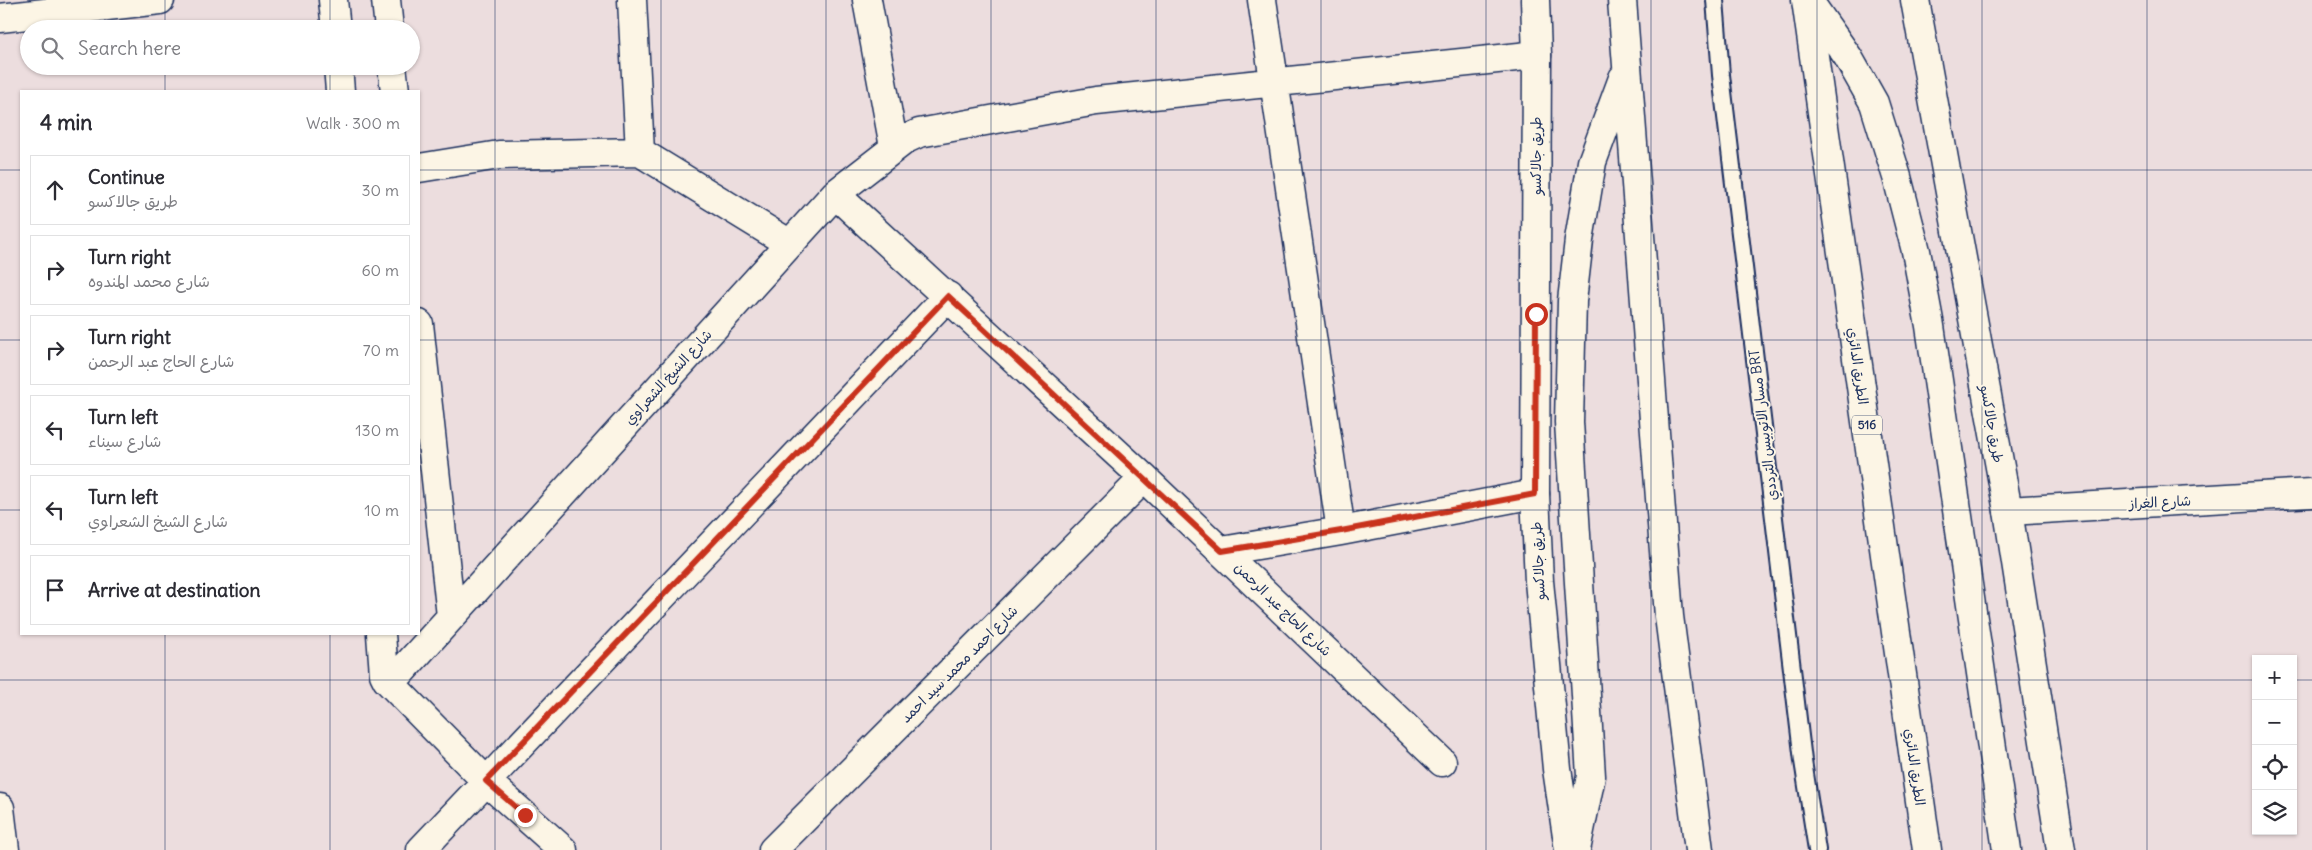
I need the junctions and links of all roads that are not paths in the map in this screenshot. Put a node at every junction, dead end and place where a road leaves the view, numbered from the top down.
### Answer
1 (160, 0) edge
2 (333, 0) edge
3 (386, 0) edge
4 (632, 0) edge
5 (868, 0) edge
6 (1262, 0) edge
7 (1535, 0) edge
8 (1622, 0) edge
9 (1715, 0) edge
10 (1807, 0) edge
11 (1915, 0) edge
12 (0, 18) edge
13 (335, 20) edge
14 (388, 20) edge
15 (1537, 55) junction
16 (1626, 69) junction
17 (339, 75) edge
18 (393, 75) edge
19 (1273, 82) junction
20 (340, 90) edge
21 (395, 90) edge
22 (894, 147) junction
23 (640, 152) junction
24 (420, 168) edge
25 (836, 194) junction
26 (790, 244) junction
27 (948, 296) junction
28 (420, 333) edge
29 (1144, 478) junction
30 (2312, 493) edge
31 (1535, 494) junction
32 (2008, 511) junction
33 (1341, 531) junction
34 (1222, 551) junction
35 (451, 616) junction
36 (381, 635) edge
37 (390, 683) junction
38 (1442, 762) dead end
39 (486, 781) junction
40 (0, 808) edge
41 (5, 850) edge
42 (421, 850) edge
43 (563, 850) edge
44 (773, 850) edge
45 (1569, 850) edge
46 (1576, 850) edge
47 (1698, 850) edge
48 (1817, 850) edge
49 (1927, 850) edge
50 (2007, 850) edge
51 (2061, 850) edge

1 - 12 main road
2 - 13 main road
3 - 14 main road
4 - 23 main road
5 - 22 main road
6 - 19 main road
7 - 15 main road, طريق جالاكسو
8 - 16 main road
9 - 48 lane, مسار الاتوبيس الترددي BRT
10 - 49 main road, الطريق الدائري / 516
10 - 50 main road
11 - 32 main road, طريق جالاكسو
15 - 19 main road, شارع الشيخ الشعراوي
15 - 31 main road, طريق جالاكسو
16 - 46 main road
16 - 47 main road
17 - 20 main road
18 - 21 main road
19 - 22 main road, شارع الشيخ الشعراوي
19 - 33 main road
22 - 25 main road, شارع الشيخ الشعراوي
23 - 24 main road
23 - 26 main road
25 - 26 main road, شارع الشيخ الشعراوي
25 - 27 main road, شارع الحاج عبد الرحمن
26 - 35 main road, شارع الشيخ الشعراوي
27 - 29 main road, شارع الحاج عبد الرحمن
27 - 39 main road
28 - 35 main road
29 - 34 main road, شارع الحاج عبد الرحمن
29 - 44 main road, شارع احمد محمد سيد احمد
30 - 32 main road, شارع الغراز
31 - 33 main road
31 - 45 main road, طريق جالاكسو
32 - 51 main road, طريق جالاكسو
33 - 34 main road
34 - 38 main road, شارع الحاج عبد الرحمن
35 - 37 main road, شارع الشيخ الشعراوي
36 - 37 main road
37 - 39 main road
39 - 42 main road
39 - 43 main road
40 - 41 main road

